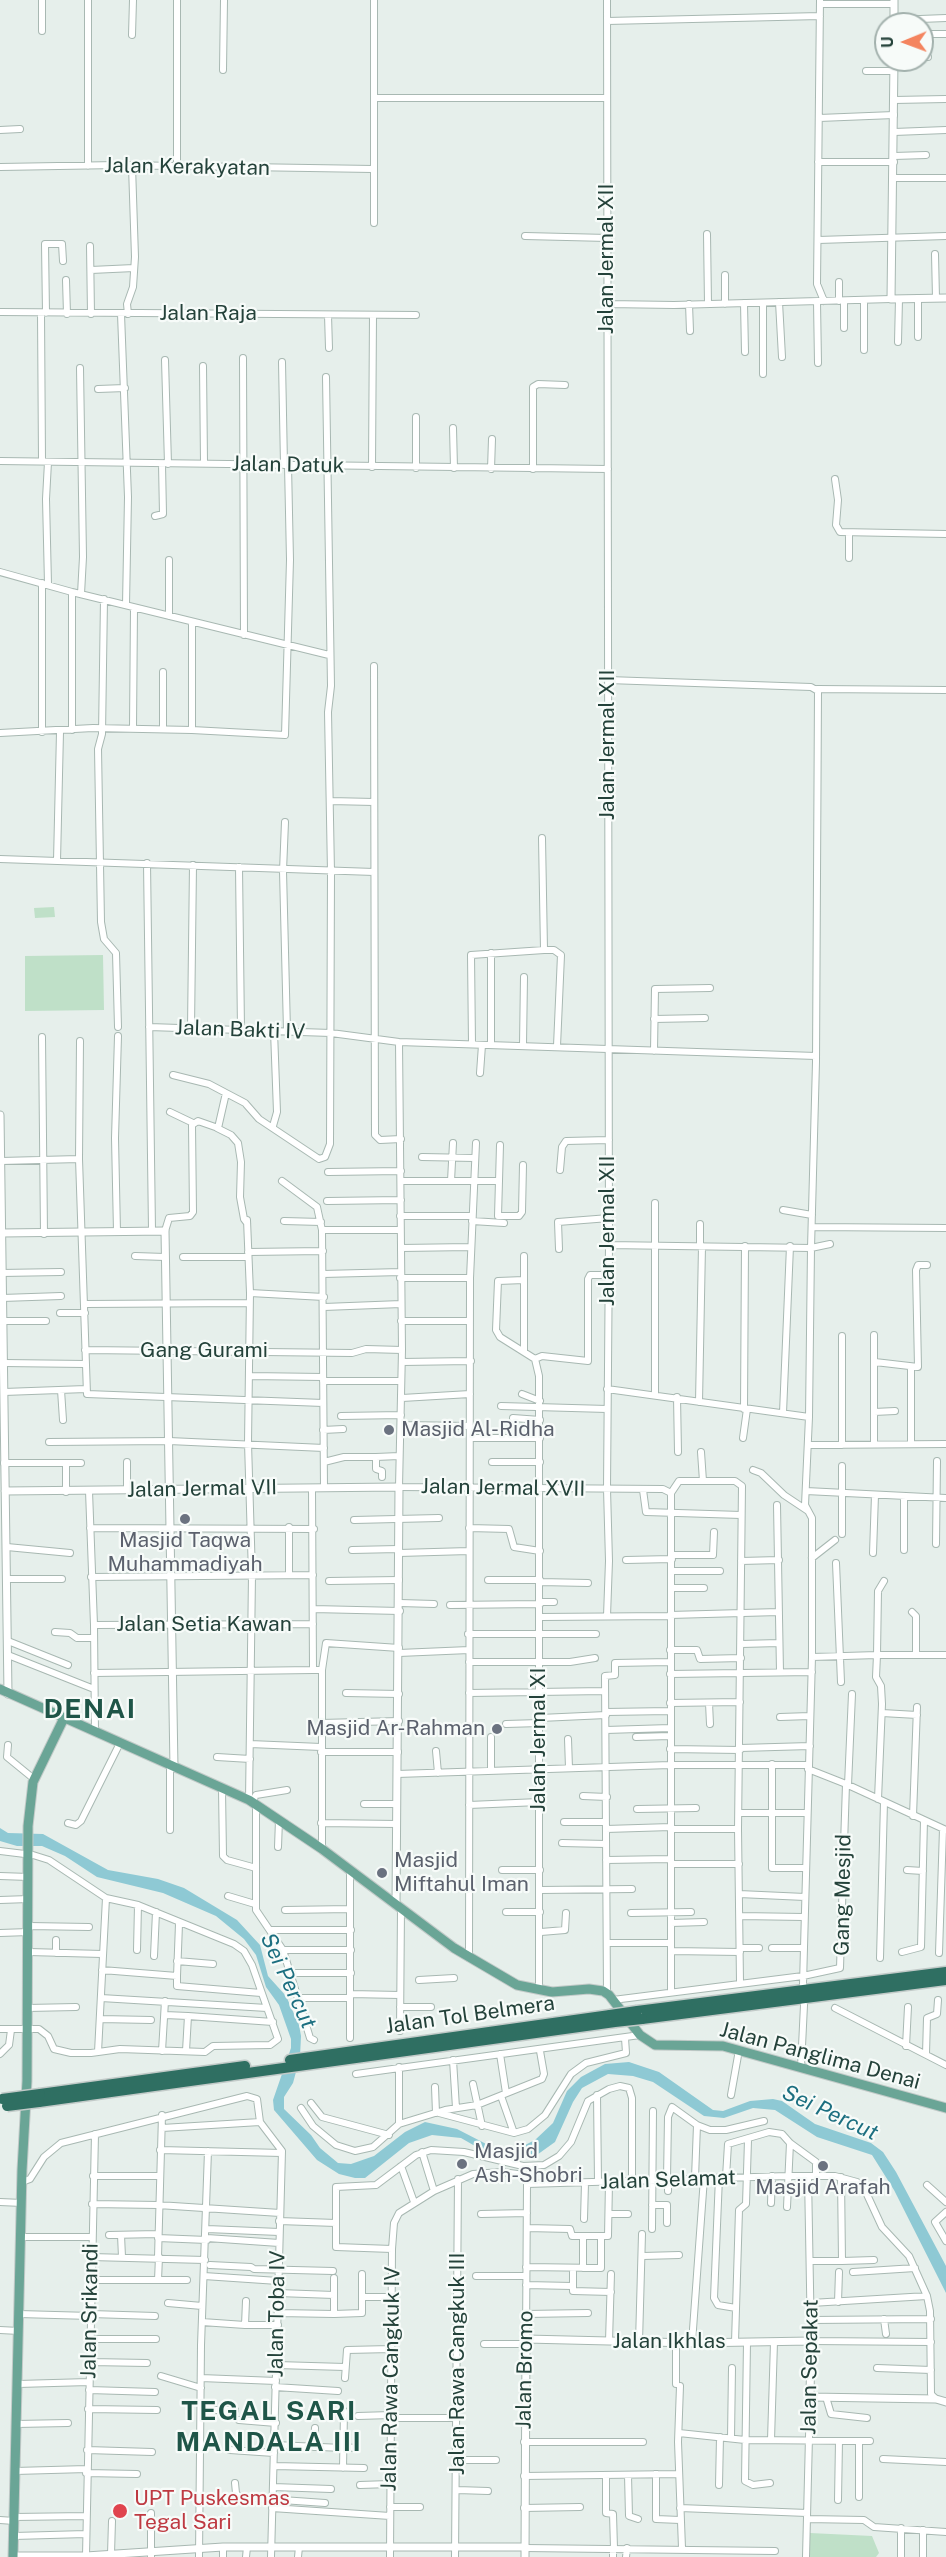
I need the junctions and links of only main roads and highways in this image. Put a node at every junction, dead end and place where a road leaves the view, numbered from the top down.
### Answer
1 (4, 1691) edge
2 (64, 1718) junction
3 (946, 1971) edge
4 (946, 1980) edge
5 (640, 2015) junction
6 (1, 2103) edge
7 (946, 2108) edge
8 (13, 2557) edge

1 - 2 main road
2 - 7 main road, Jalan Panglima Denai
2 - 8 main road
3 - 5 highway, Jalan Tol Belmera
4 - 5 highway, Jalan Tol Belmera
5 - 6 highway, Jalan Tol Belmera, bridge

